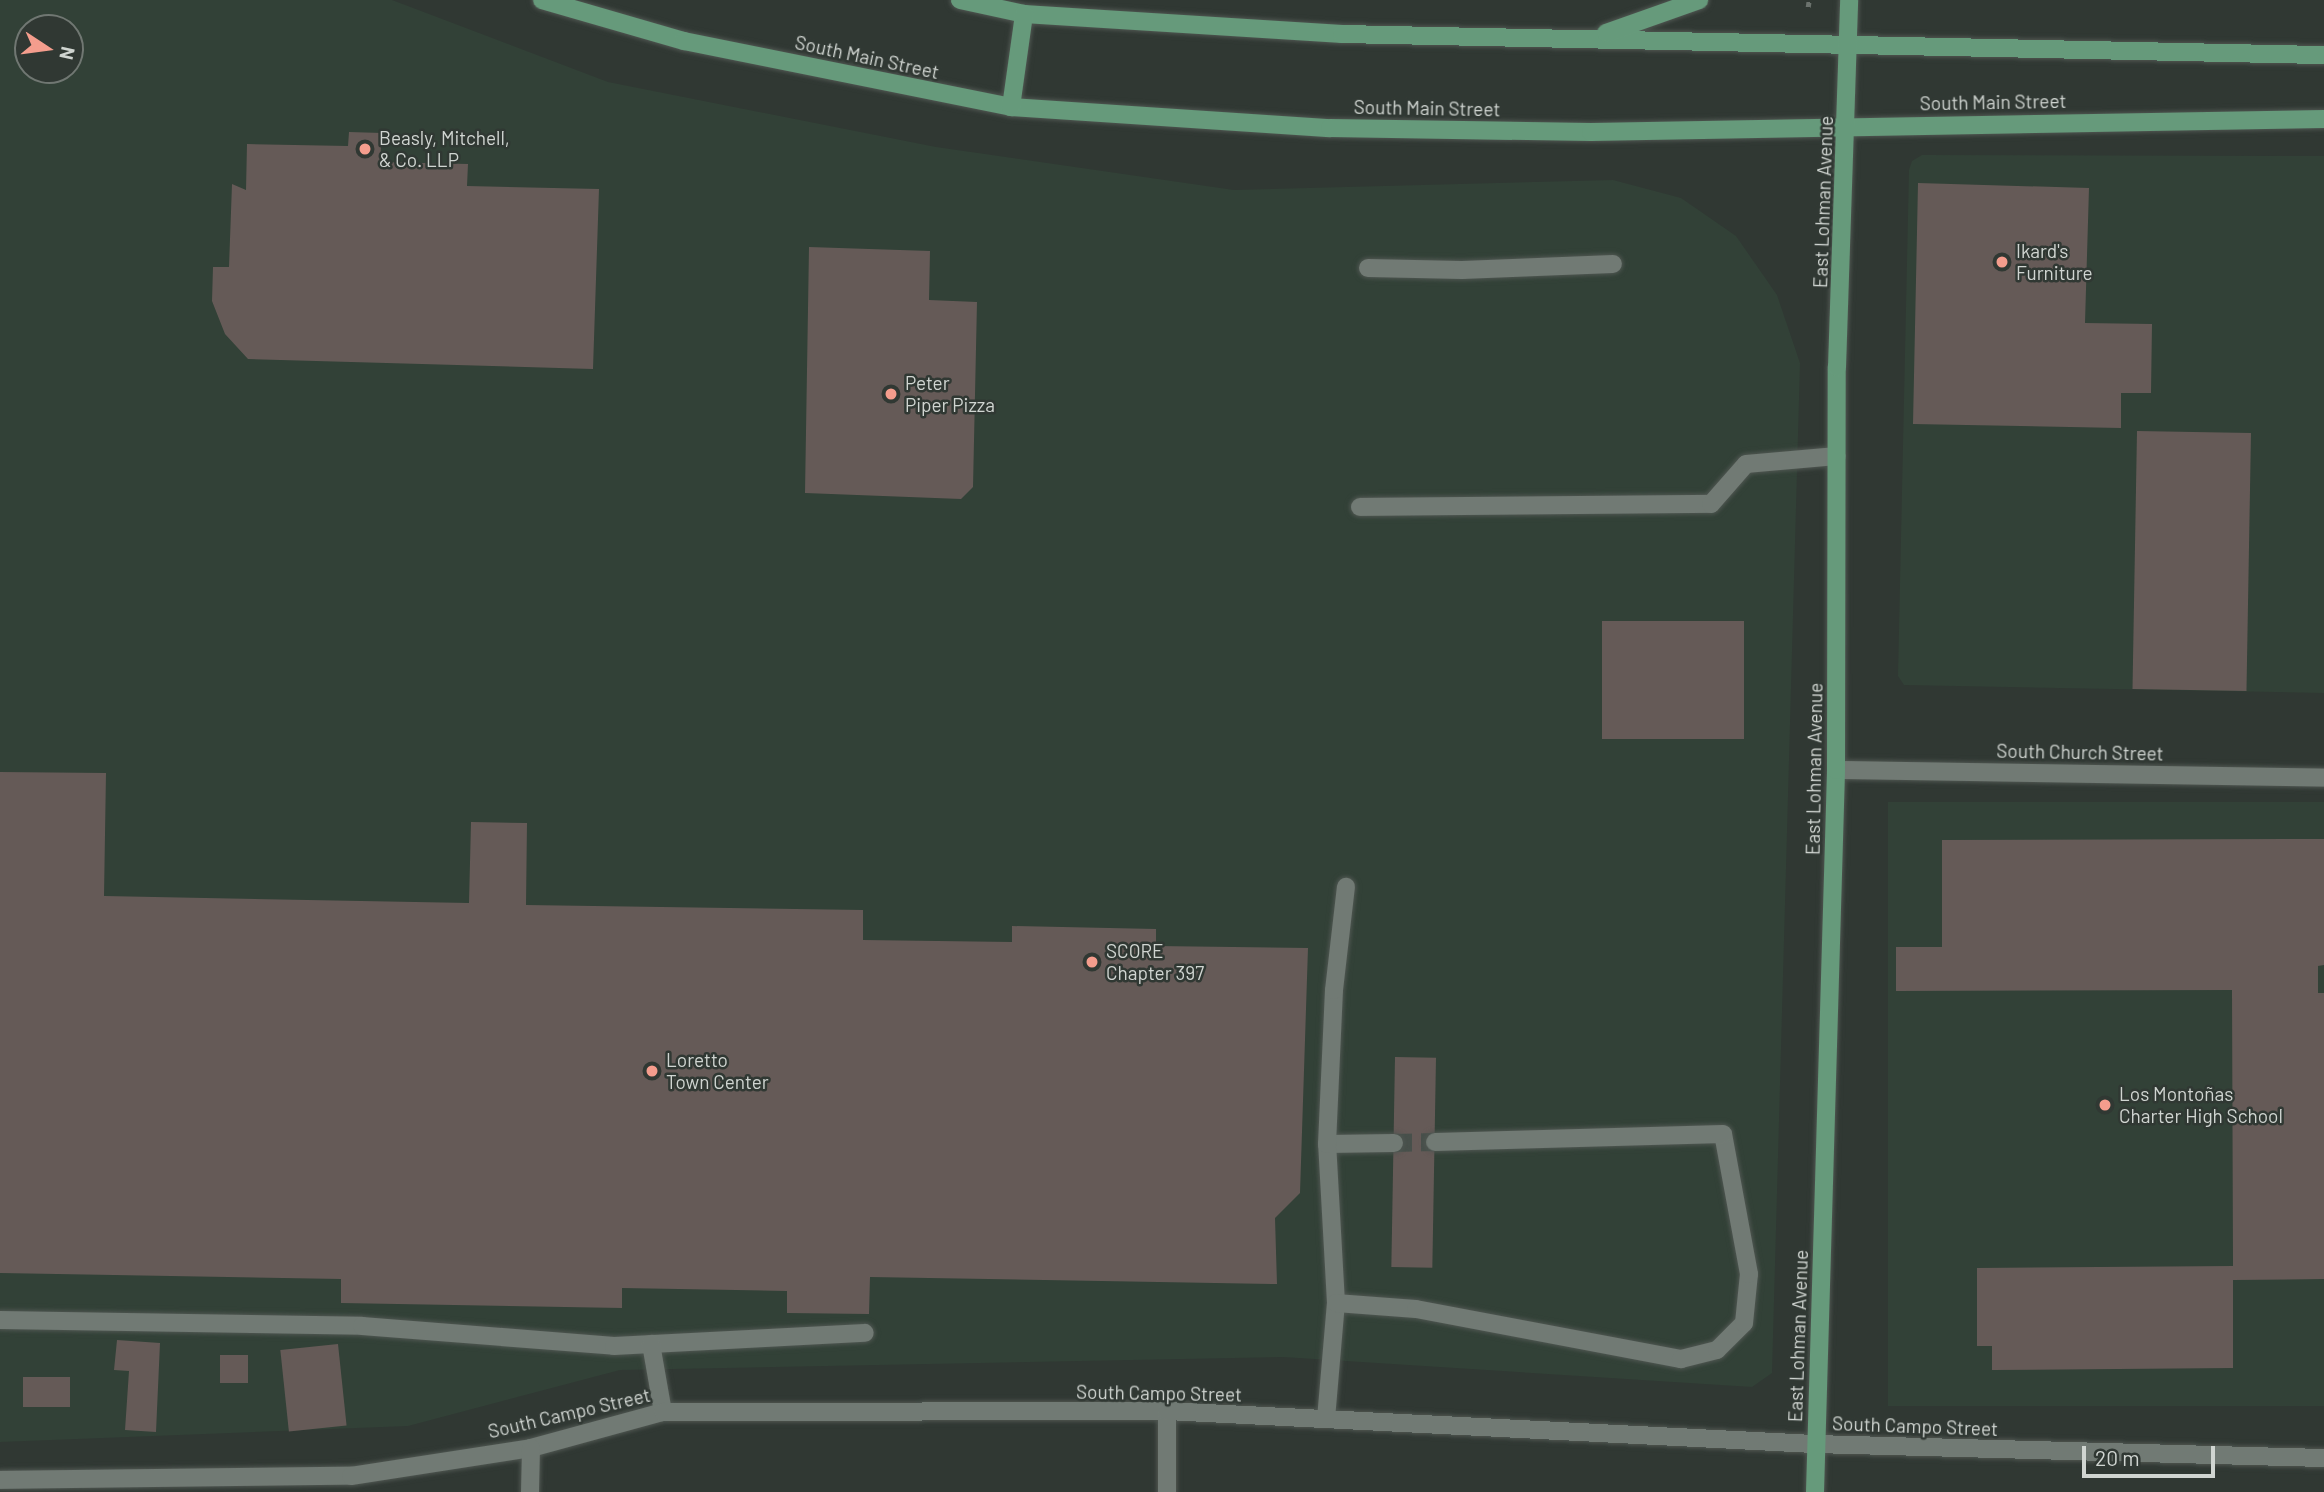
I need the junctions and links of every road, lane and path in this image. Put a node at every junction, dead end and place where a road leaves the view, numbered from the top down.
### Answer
1 (542, 0) edge
2 (960, 0) edge
3 (1699, 0) edge
4 (1809, 0) edge
5 (1849, 0) edge
6 (1808, 8) dead end
7 (1024, 14) junction
8 (1596, 37) junction
9 (1850, 47) junction
10 (2324, 55) edge
11 (1011, 107) junction
12 (2324, 119) edge
13 (1847, 125) junction
14 (1613, 264) dead end
15 (1368, 268) dead end
16 (1837, 456) junction
17 (1360, 507) dead end
18 (1836, 770) junction
19 (2324, 778) edge
20 (1346, 887) dead end
21 (1435, 1142) tunnel mouth
22 (1394, 1143) tunnel mouth
23 (1327, 1144) junction
24 (1336, 1303) junction
25 (0, 1320) edge
26 (865, 1333) dead end
27 (651, 1344) junction
28 (1167, 1411) junction
29 (663, 1412) junction
30 (1326, 1419) junction
31 (1815, 1444) junction
32 (531, 1448) junction
33 (2324, 1458) edge
34 (0, 1480) edge
35 (530, 1492) edge
36 (1167, 1492) edge
37 (1815, 1492) edge

1 - 11 main road, South Main Street
2 - 7 main road
3 - 8 main road
4 - 6 path
5 - 9 main road, East Lohman Avenue
7 - 8 main road
7 - 11 main road
8 - 9 main road
9 - 10 main road
9 - 13 main road, East Lohman Avenue
11 - 13 main road, South Main Street
12 - 13 main road, South Main Street
13 - 16 main road, East Lohman Avenue
14 - 15 street
16 - 17 street
16 - 18 main road, East Lohman Avenue
18 - 19 street, South Church Street
18 - 31 main road, East Lohman Avenue
20 - 23 street
21 - 24 street
22 - 23 street
23 - 24 street
24 - 30 street
25 - 27 street
26 - 27 street
27 - 29 street
28 - 29 street, South Campo Street
28 - 30 street, South Campo Street
28 - 36 street
29 - 32 street, South Campo Street
30 - 31 street, South Campo Street
31 - 33 street, South Campo Street
31 - 37 main road, East Lohman Avenue
32 - 34 street, South Campo Street
32 - 35 street

